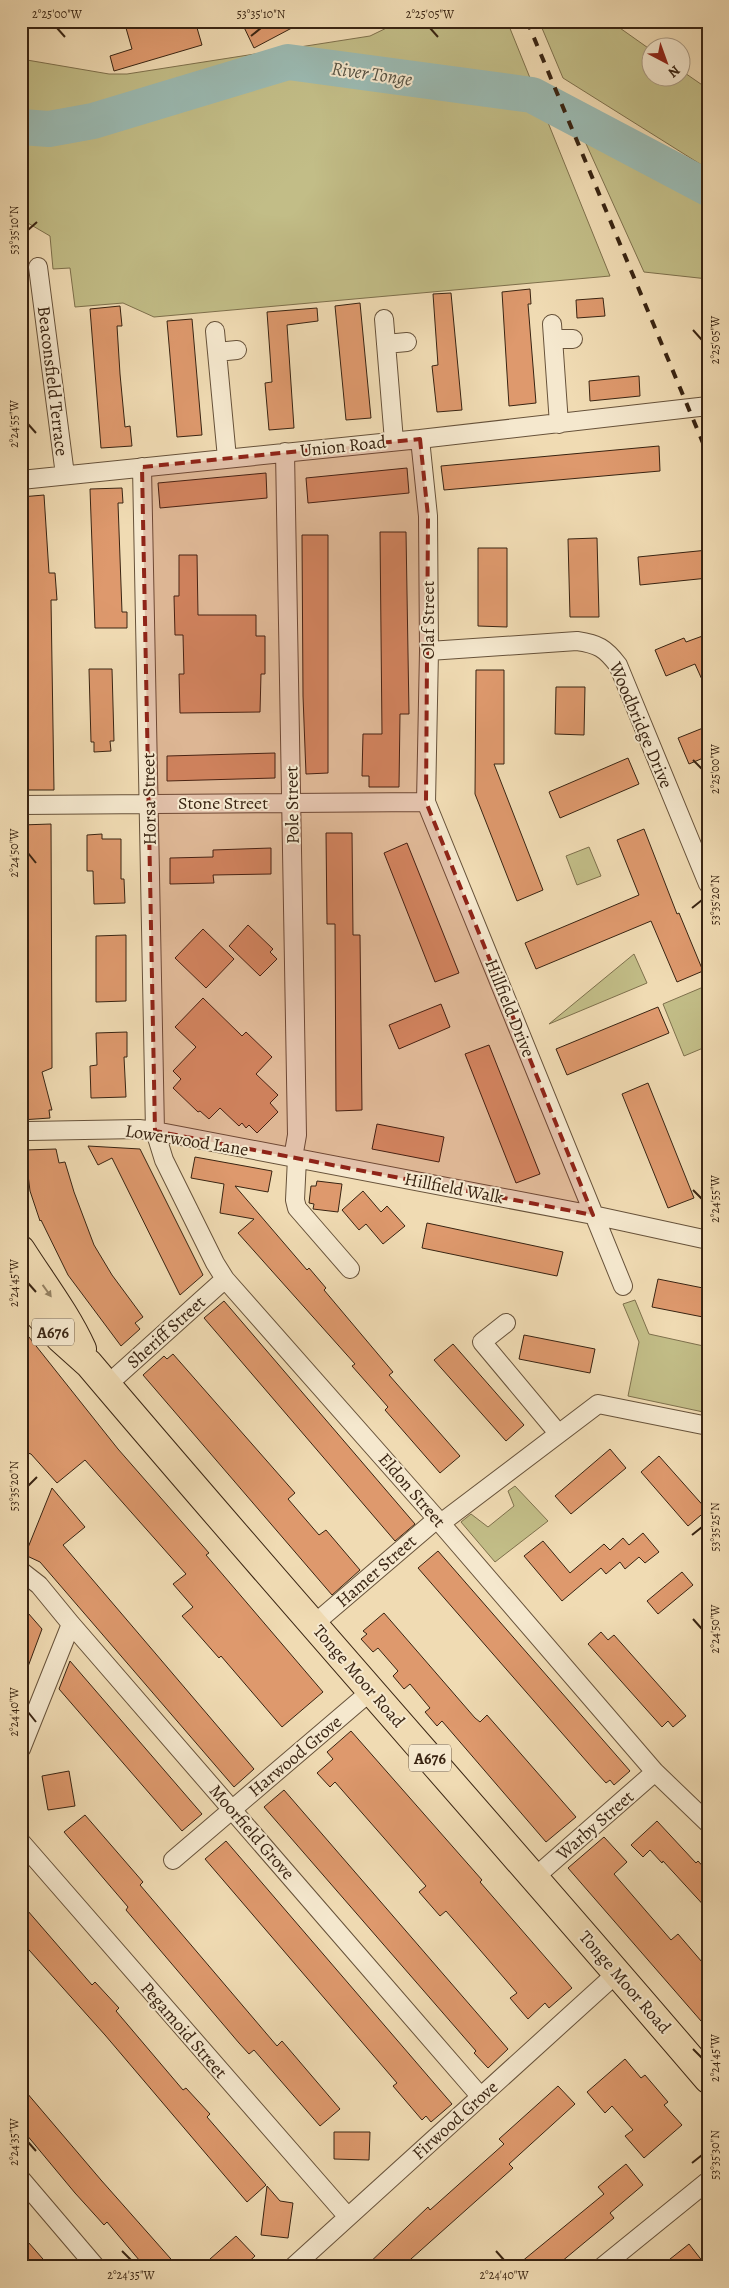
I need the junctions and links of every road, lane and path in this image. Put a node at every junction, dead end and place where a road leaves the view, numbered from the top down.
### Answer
1 (38, 267) dead end
2 (384, 319) dead end
3 (215, 331) dead end
4 (573, 339) dead end
5 (407, 342) dead end
6 (386, 344) junction
7 (237, 350) dead end
8 (217, 352) junction
9 (708, 406) edge
10 (559, 424) junction
11 (420, 439) junction
12 (394, 441) junction
13 (285, 452) junction
14 (227, 458) junction
15 (142, 467) junction
16 (65, 476) junction
17 (21, 480) edge
18 (429, 651) junction
19 (426, 802) junction
20 (292, 803) junction
21 (149, 804) junction
22 (21, 805) edge
23 (708, 884) edge
24 (28, 1131) dead end
25 (155, 1131) junction
26 (295, 1158) junction
27 (315, 1162) joint
28 (593, 1215) junction
29 (708, 1240) edge
30 (21, 1250) edge
31 (350, 1269) dead end
32 (225, 1279) junction
33 (623, 1286) dead end
34 (21, 1295) edge
35 (506, 1323) dead end
36 (90, 1364) junction
37 (107, 1385) junction
38 (708, 1426) edge
39 (558, 1433) junction
40 (439, 1521) junction
41 (21, 1571) edge
42 (70, 1624) junction
43 (314, 1624) junction
44 (371, 1691) junction
45 (21, 1749) edge
46 (655, 1772) junction
47 (232, 1809) junction
48 (708, 1823) edge
49 (21, 1842) edge
50 (173, 1860) dead end
51 (535, 1877) junction
52 (618, 1973) junction
53 (708, 2079) edge
54 (481, 2097) junction
55 (21, 2179) edge
56 (708, 2181) edge
57 (348, 2217) junction
58 (96, 2267) edge
59 (293, 2267) edge
60 (602, 2267) edge

1 - 16 street, Beaconsfield Terrace
2 - 6 street
3 - 8 street
4 - 10 street
5 - 6 street
6 - 12 street
7 - 8 street
8 - 14 street
9 - 10 street, Union Road
10 - 11 street, Union Road
11 - 12 street, Union Road
11 - 18 street, Olaf Street
12 - 13 street, Union Road
13 - 14 street, Union Road
13 - 20 street, Pole Street
14 - 15 street, Union Road
15 - 16 street, Union Road
15 - 21 street, Horsa Street
16 - 17 street, Union Road
18 - 19 street, Olaf Street
18 - 23 street, Woodbridge Drive
19 - 20 street, Stone Street
19 - 28 street, Hillfield Drive
20 - 21 street, Stone Street
20 - 26 street, Pole Street
21 - 22 street, Stone Street
21 - 25 street, Horsa Street
24 - 25 street, Lowerwood Lane
25 - 26 street, Lowerwood Lane
25 - 32 street, Eldon Street
26 - 27 street, Lowerwood Lane
26 - 31 street, Pole Street
27 - 28 street, Hillfield Walk
28 - 29 street
28 - 33 street, Hillfield Drive
30 -> 36 main road, Tonge Moor Road / A676
32 - 37 street, Sheriff Street
32 - 40 street, Eldon Street
34 - 36 main road, Tonge Moor Road / A676
35 - 39 street
36 - 37 main road, Tonge Moor Road / A676
37 - 43 main road, Tonge Moor Road / A676
38 - 39 street, Hamer Street
39 - 40 street, Hamer Street
40 - 43 street, Hamer Street
40 - 46 street, Eldon Street
41 - 42 street, Moorfield Grove
42 - 45 street
42 - 47 street, Moorfield Grove
43 - 44 main road, Tonge Moor Road / A676
44 - 47 street, Harwood Grove
44 - 51 main road, Tonge Moor Road / A676
46 - 48 street, Eldon Street
46 - 51 street, Warby Street
47 - 50 street, Harwood Grove
47 - 54 street, Moorfield Grove
49 - 57 street, Pegamoid Street
51 - 52 main road, Tonge Moor Road / A676
52 - 53 main road, Tonge Moor Road / A676
52 - 54 street, Firwood Grove
54 - 57 street, Firwood Grove
55 - 58 street
56 - 60 street
57 - 59 street, Firwood Grove

